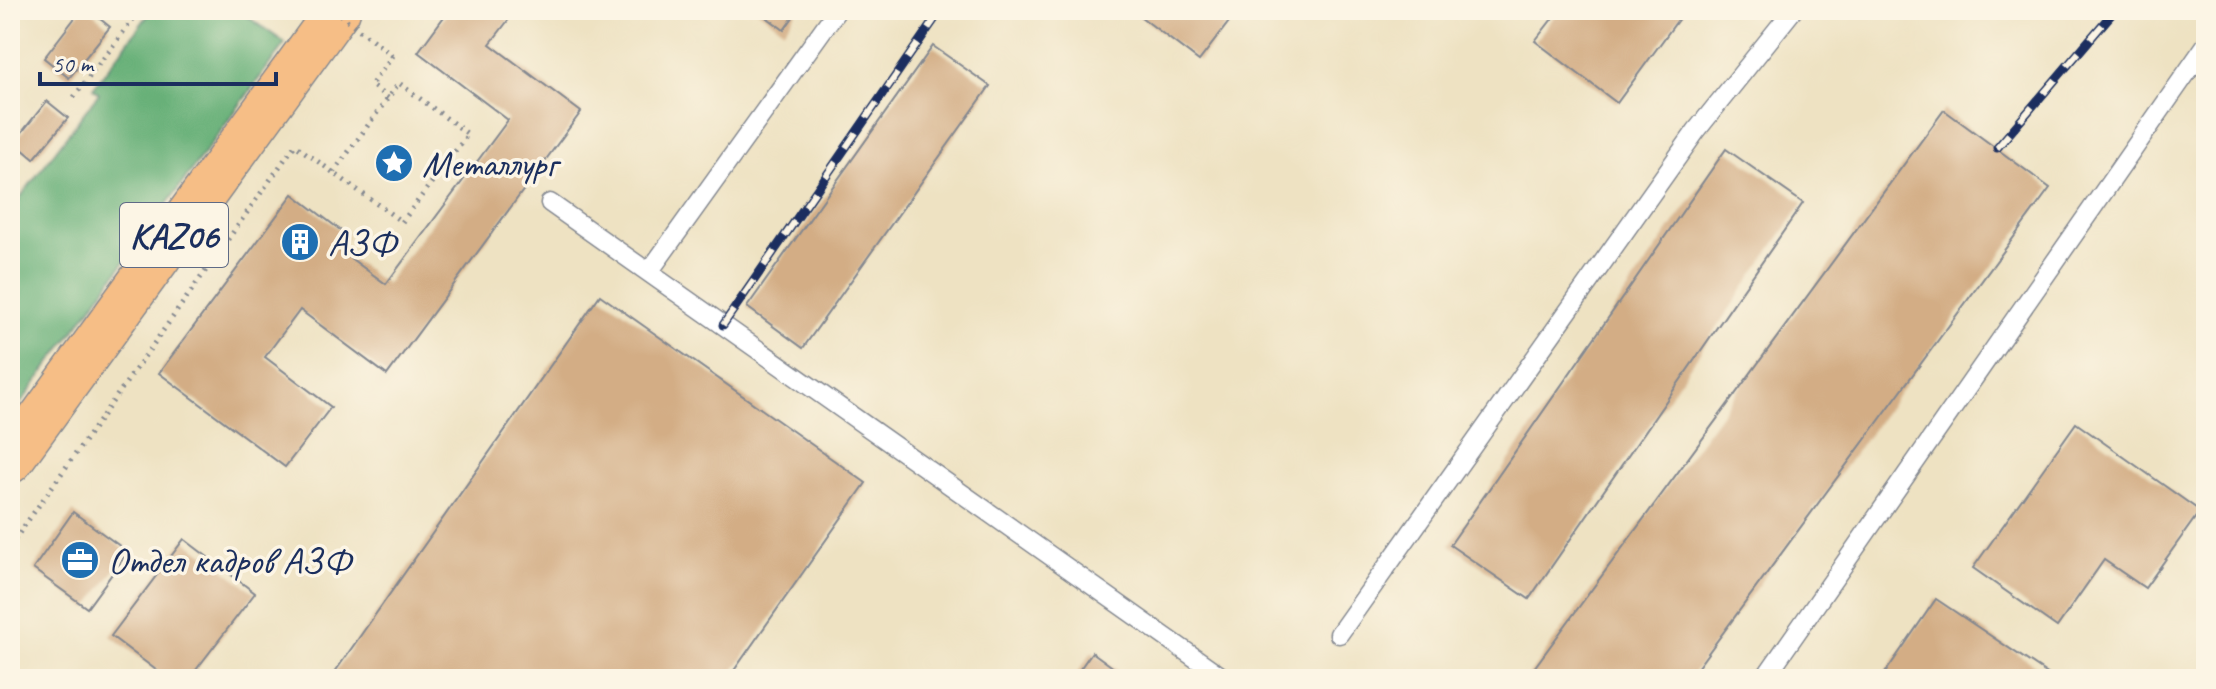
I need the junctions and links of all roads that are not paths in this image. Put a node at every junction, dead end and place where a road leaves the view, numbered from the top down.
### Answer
1 (336, 10) edge
2 (837, 10) edge
3 (1793, 10) edge
4 (2206, 45) edge
5 (550, 203) dead end
6 (649, 272) junction
7 (10, 461) edge
8 (1339, 634) dead end
9 (1225, 679) edge
10 (1764, 679) edge

1 - 7 highway, KАZ06
2 - 6 lane
3 - 8 lane
4 - 10 lane
5 - 6 lane
6 - 9 lane

